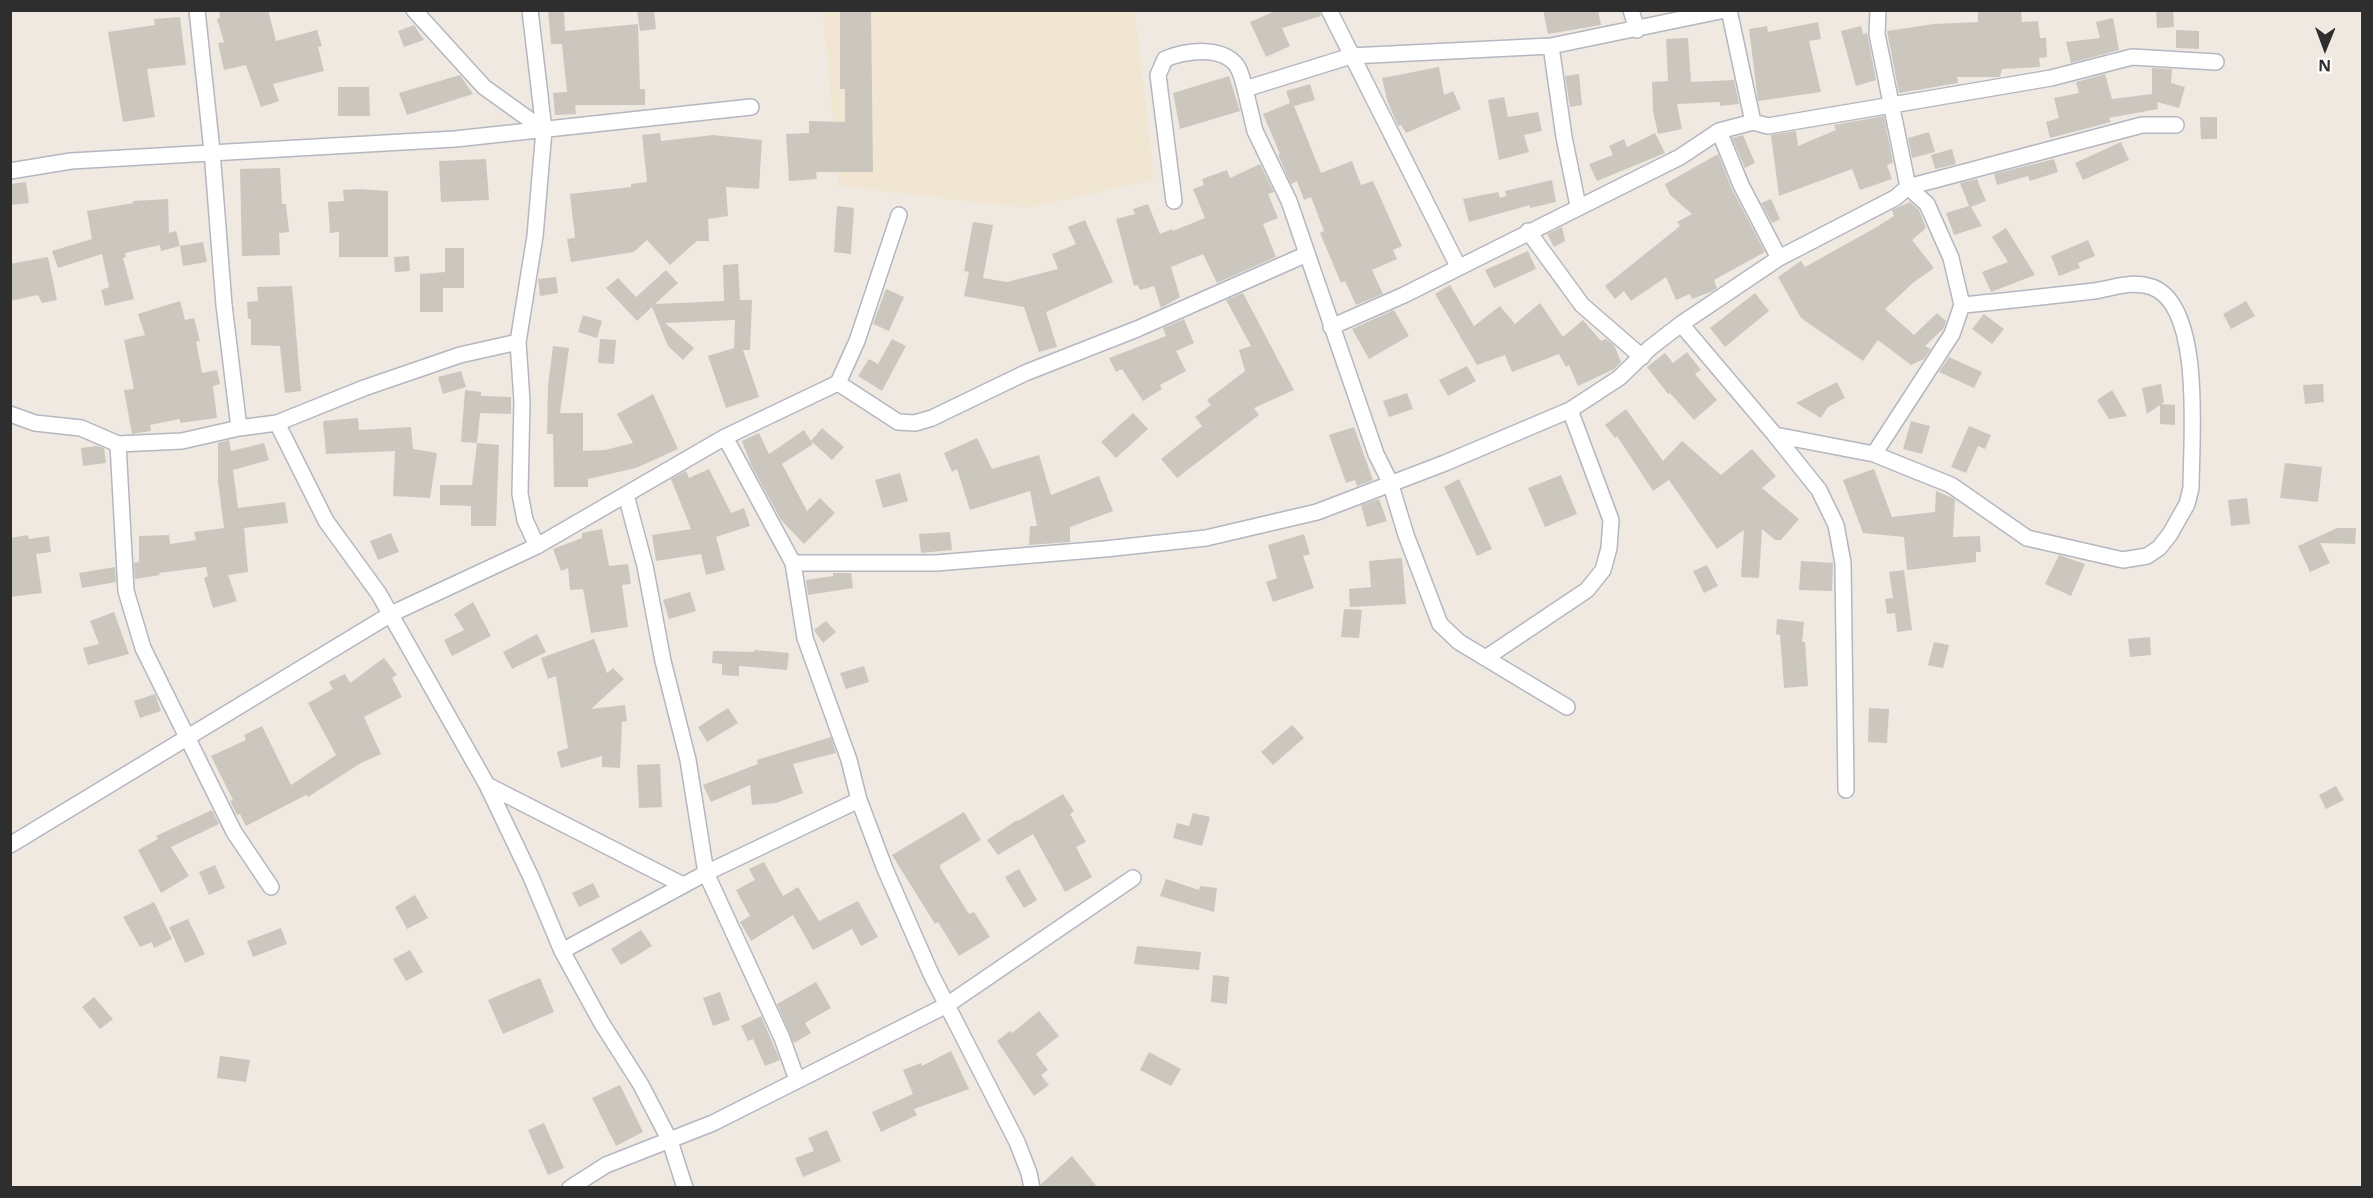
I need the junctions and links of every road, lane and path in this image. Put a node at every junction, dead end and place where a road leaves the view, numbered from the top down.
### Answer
1 (197, 10) edge
2 (414, 10) edge
3 (530, 10) edge
4 (1329, 10) edge
5 (1631, 10) edge
6 (1725, 10) edge
7 (1729, 10) edge
8 (1878, 10) edge
9 (1637, 30) junction
10 (1551, 46) junction
11 (1351, 56) junction
12 (2216, 62) dead end
13 (1245, 89) junction
14 (1891, 104) junction
15 (751, 107) dead end
16 (1754, 122) junction
17 (2176, 125) dead end
18 (544, 130) junction
19 (1719, 131) junction
20 (212, 151) junction
21 (10, 171) edge
22 (1908, 187) junction
23 (1174, 201) dead end
24 (1578, 206) junction
25 (899, 215) dead end
26 (1528, 231) junction
27 (1307, 254) junction
28 (1779, 258) junction
29 (1458, 266) junction
30 (1962, 305) junction
31 (1681, 324) junction
32 (1332, 327) junction
33 (518, 342) junction
34 (1641, 357) junction
35 (838, 382) junction
36 (1570, 410) junction
37 (10, 414) edge
38 (277, 423) junction
39 (238, 428) junction
40 (1775, 435) junction
41 (725, 437) junction
42 (118, 444) junction
43 (1874, 454) junction
44 (1390, 482) junction
45 (626, 495) junction
46 (537, 546) junction
47 (793, 563) junction
48 (391, 614) junction
49 (1486, 657) junction
50 (1567, 707) dead end
51 (187, 740) junction
52 (487, 785) junction
53 (1846, 790) dead end
54 (859, 800) junction
55 (10, 845) edge
56 (706, 873) junction
57 (1133, 878) dead end
58 (683, 885) junction
59 (271, 887) dead end
60 (562, 951) junction
61 (947, 1005) junction
62 (797, 1080) junction
63 (670, 1141) junction
64 (570, 1188) edge
65 (685, 1188) edge
66 (1032, 1188) edge

1 - 20 street
2 - 18 street
3 - 18 street
4 - 11 street
5 - 9 street
6 - 9 street
7 - 16 street
8 - 14 street
9 - 10 street
10 - 11 street
10 - 24 street
11 - 13 street
11 - 29 street
12 - 14 street
13 - 23 street
13 - 27 street
14 - 16 street
14 - 22 street
15 - 18 street
16 - 19 street
17 - 22 street
18 - 20 street
18 - 33 street
19 - 24 street
19 - 28 street
20 - 21 street
20 - 39 street
22 - 28 street
22 - 30 street
24 - 26 street
25 - 35 street
26 - 29 street
26 - 34 street
27 - 32 street
27 - 35 street
28 - 31 street
29 - 32 street
30 - 43 street
30 - 43 street
31 - 34 street
31 - 40 street
32 - 44 street
33 - 38 street
33 - 46 street
34 - 36 street
35 - 41 street
36 - 44 street
36 - 49 street
37 - 42 street
38 - 39 street
38 - 48 street
39 - 42 street
40 - 43 street
40 - 53 street
41 - 45 street
41 - 47 street
42 - 51 street
44 - 47 street
44 - 49 street
45 - 46 street
45 - 56 street
46 - 48 street
47 - 54 street
48 - 51 street
48 - 52 street
49 - 50 street
51 - 55 street
51 - 59 street
52 - 58 street
52 - 60 street
54 - 56 street
54 - 61 street
56 - 58 street
56 - 62 street
57 - 61 street
58 - 60 street
60 - 63 street
61 - 62 street
61 - 66 street
62 - 63 street
63 - 64 street
63 - 65 street

